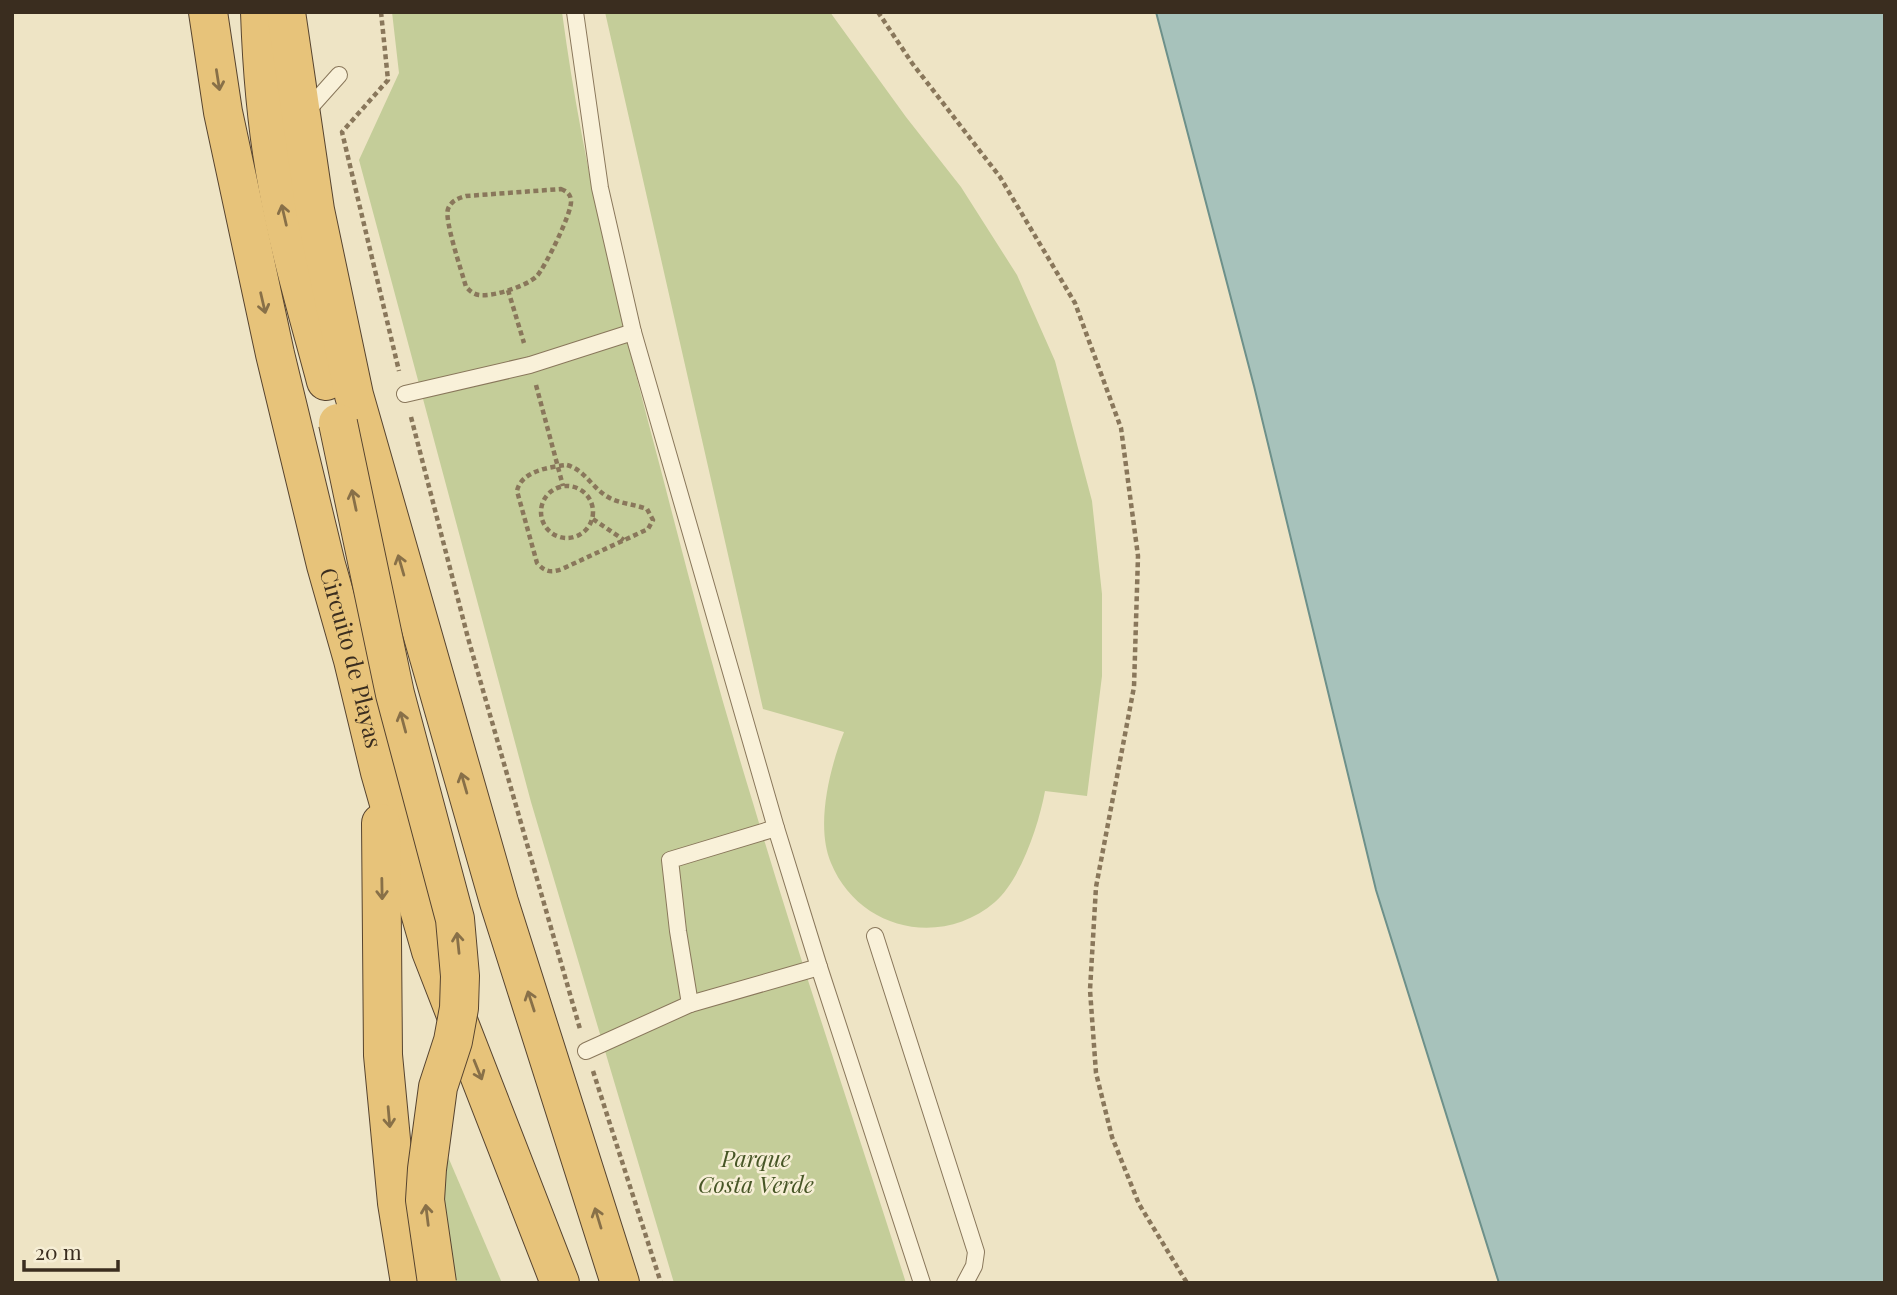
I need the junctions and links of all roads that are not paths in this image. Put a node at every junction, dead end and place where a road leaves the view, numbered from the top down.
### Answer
1 (208, 12) edge
2 (260, 12) edge
3 (286, 12) edge
4 (575, 12) edge
5 (339, 75) dead end
6 (301, 118) junction
7 (633, 332) junction
8 (405, 394) road end
9 (380, 772) junction
10 (776, 828) junction
11 (875, 936) dead end
12 (819, 967) junction
13 (690, 1004) junction
14 (586, 1051) road end
15 (410, 1283) edge
16 (437, 1283) edge
17 (560, 1283) edge
18 (620, 1283) edge
19 (922, 1283) edge
20 (965, 1283) edge

1 -> 9 highway, Circuito de Playas
16 -> 2 highway, bridge
3 - 6 highway
4 - 7 lane
5 - 6 lane
18 -> 6 highway
7 - 8 lane
7 - 10 lane
9 -> 15 highway
9 -> 17 highway, Circuito de Playas
10 - 12 lane
10 - 13 lane
11 - 20 lane
12 - 13 lane
12 - 19 lane
13 - 14 lane

